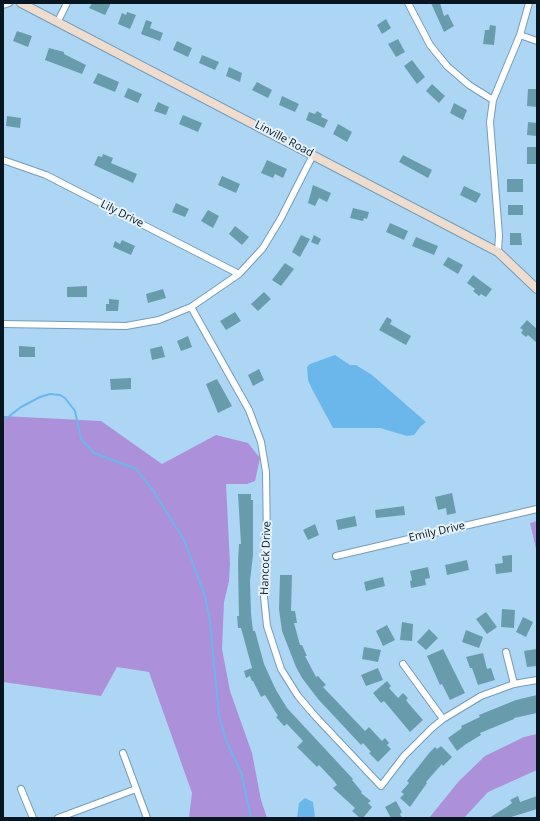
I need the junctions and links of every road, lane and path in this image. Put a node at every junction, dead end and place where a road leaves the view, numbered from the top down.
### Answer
1 (9, 3) edge
2 (21, 3) edge
3 (67, 3) edge
4 (408, 3) edge
5 (529, 3) edge
6 (3, 5) edge
7 (58, 21) junction
8 (520, 35) junction
9 (537, 41) edge
10 (493, 100) junction
11 (313, 155) junction
12 (3, 160) edge
13 (498, 252) junction
14 (239, 274) junction
15 (537, 289) edge
16 (191, 307) junction
17 (3, 324) edge
18 (537, 509) edge
19 (336, 556) dead end
20 (506, 652) dead end
21 (403, 664) dead end
22 (537, 680) edge
23 (514, 684) junction
24 (443, 719) junction
25 (123, 754) dead end
26 (21, 789) dead end
27 (136, 789) junction
28 (33, 818) edge
29 (58, 818) edge
30 (147, 818) edge

1 - 6 street
2 - 7 main road, Linville Road
3 - 7 street
4 - 10 street
5 - 8 street
7 - 11 main road, Linville Road
8 - 9 street
8 - 10 street
10 - 13 street
11 - 13 main road, Linville Road
11 - 14 street
12 - 14 street, Lily Drive
13 - 15 main road, Linville Road
14 - 16 street
16 - 17 street
16 - 24 street, Hancock Drive
18 - 19 street, Emily Drive
20 - 23 street
21 - 24 street
22 - 23 street
23 - 24 street
25 - 27 street
26 - 28 street
27 - 29 street
27 - 30 street

